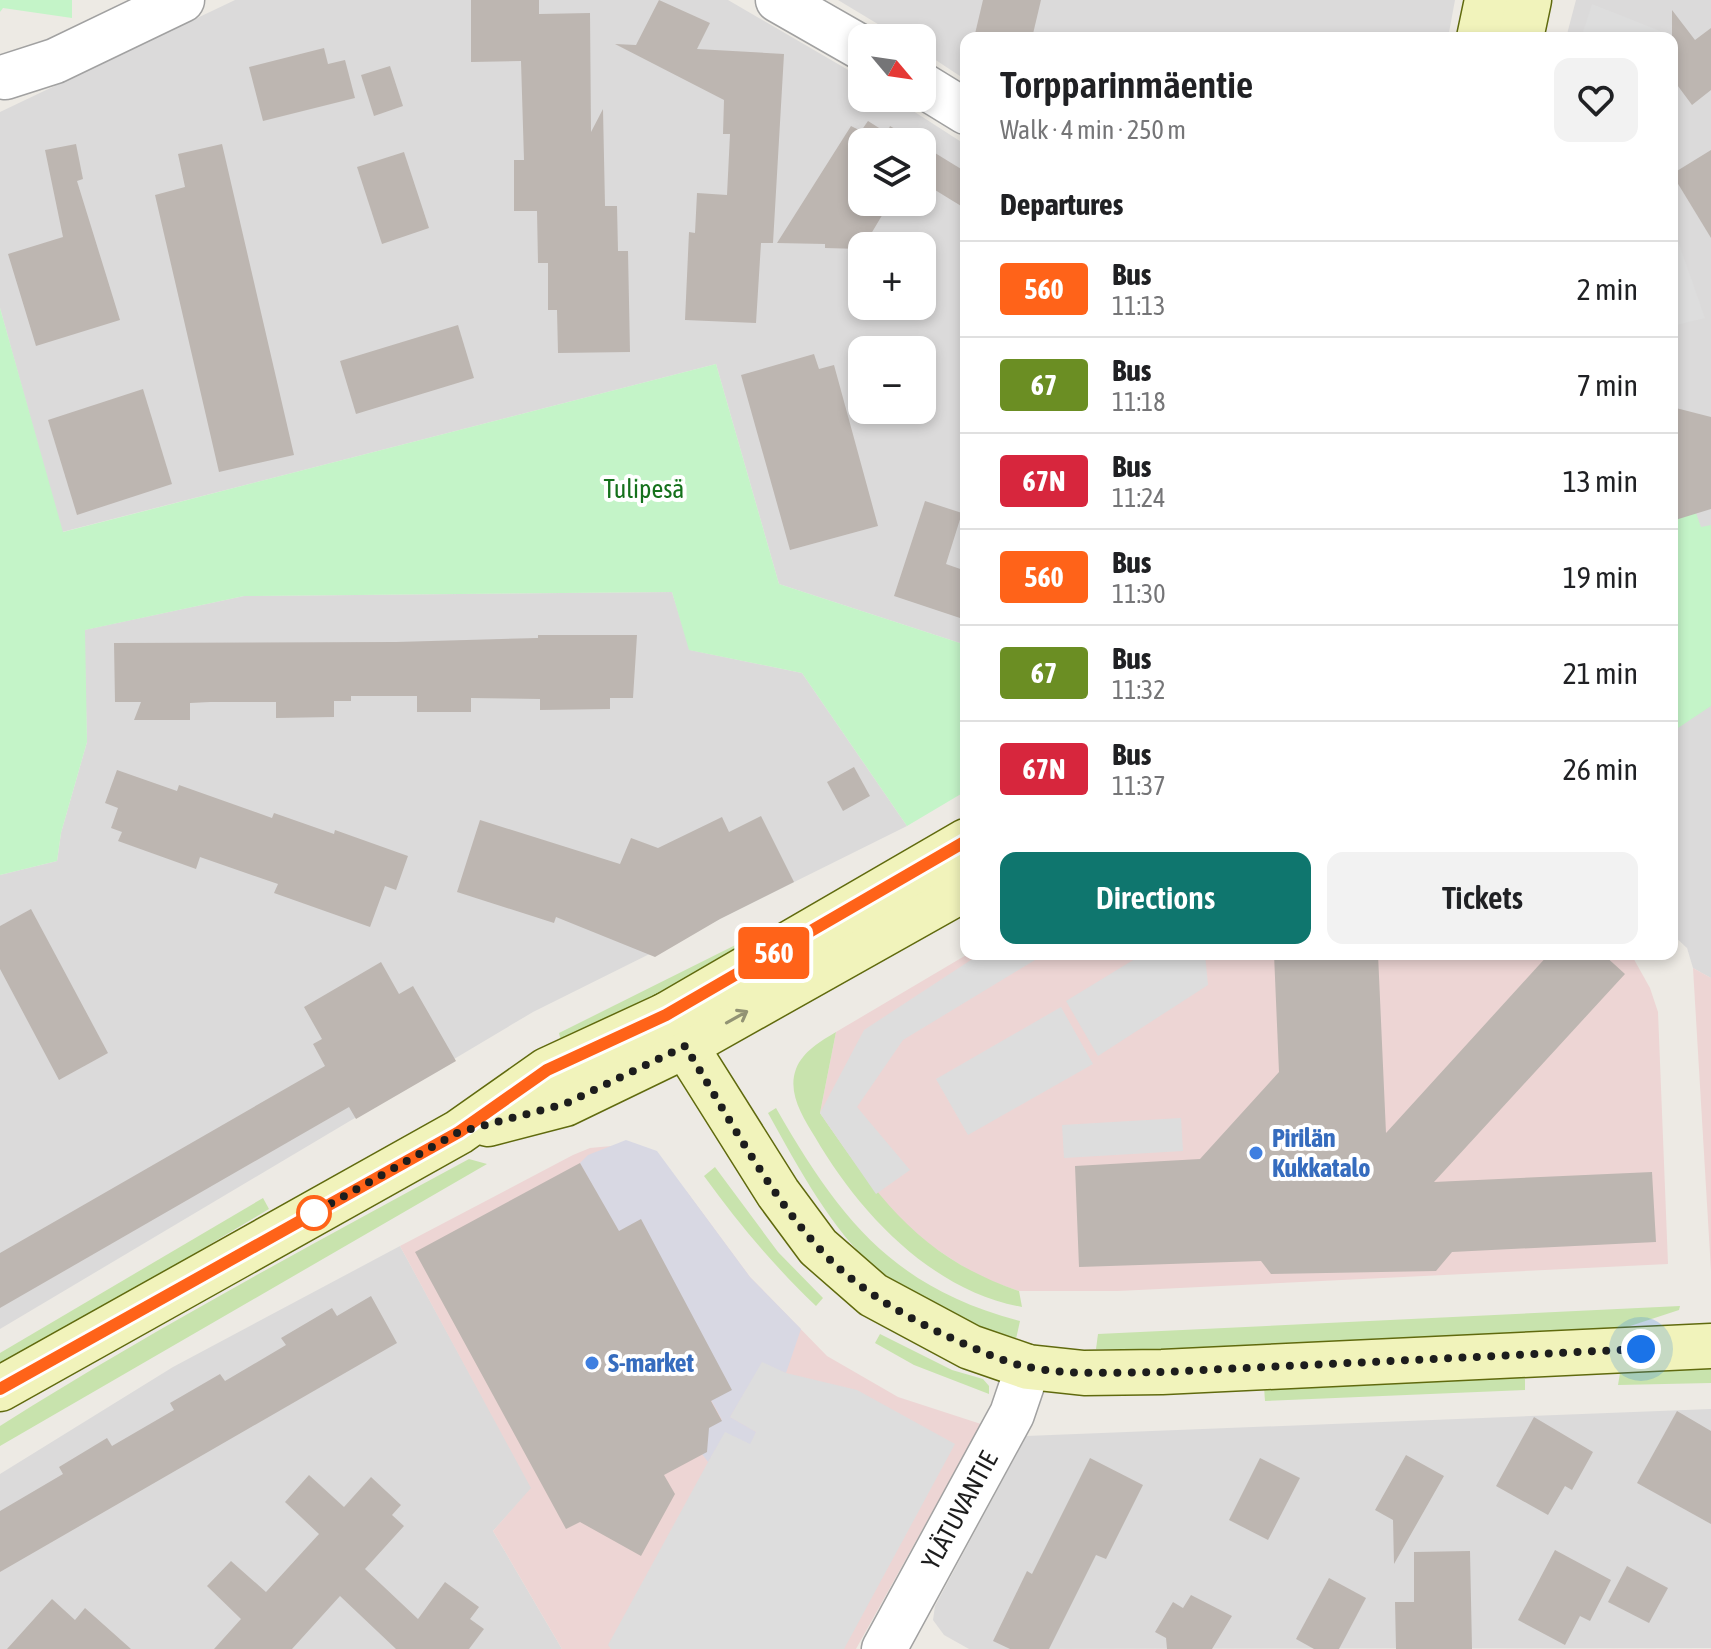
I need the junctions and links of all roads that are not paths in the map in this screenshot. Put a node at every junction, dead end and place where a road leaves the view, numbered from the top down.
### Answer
1 (182, 0) edge
2 (778, 0) edge
3 (1487, 0) edge
4 (1529, 0) edge
5 (1480, 32) edge
6 (1522, 32) edge
7 (848, 40) edge
8 (5, 77) dead end
9 (936, 94) edge
10 (960, 108) edge
11 (960, 845) edge
12 (960, 891) edge
13 (676, 1031) junction
14 (1711, 1346) edge
15 (1028, 1367) junction
16 (0, 1389) edge
17 (899, 1644) edge

1 - 8 street
2 - 7 street
3 - 5 main road
4 - 6 main road
9 - 10 street
11 - 13 main road
13 -> 12 main road
13 - 15 main road
13 - 16 main road
14 - 15 main road
15 - 17 street, YLÄTUVANTIE

